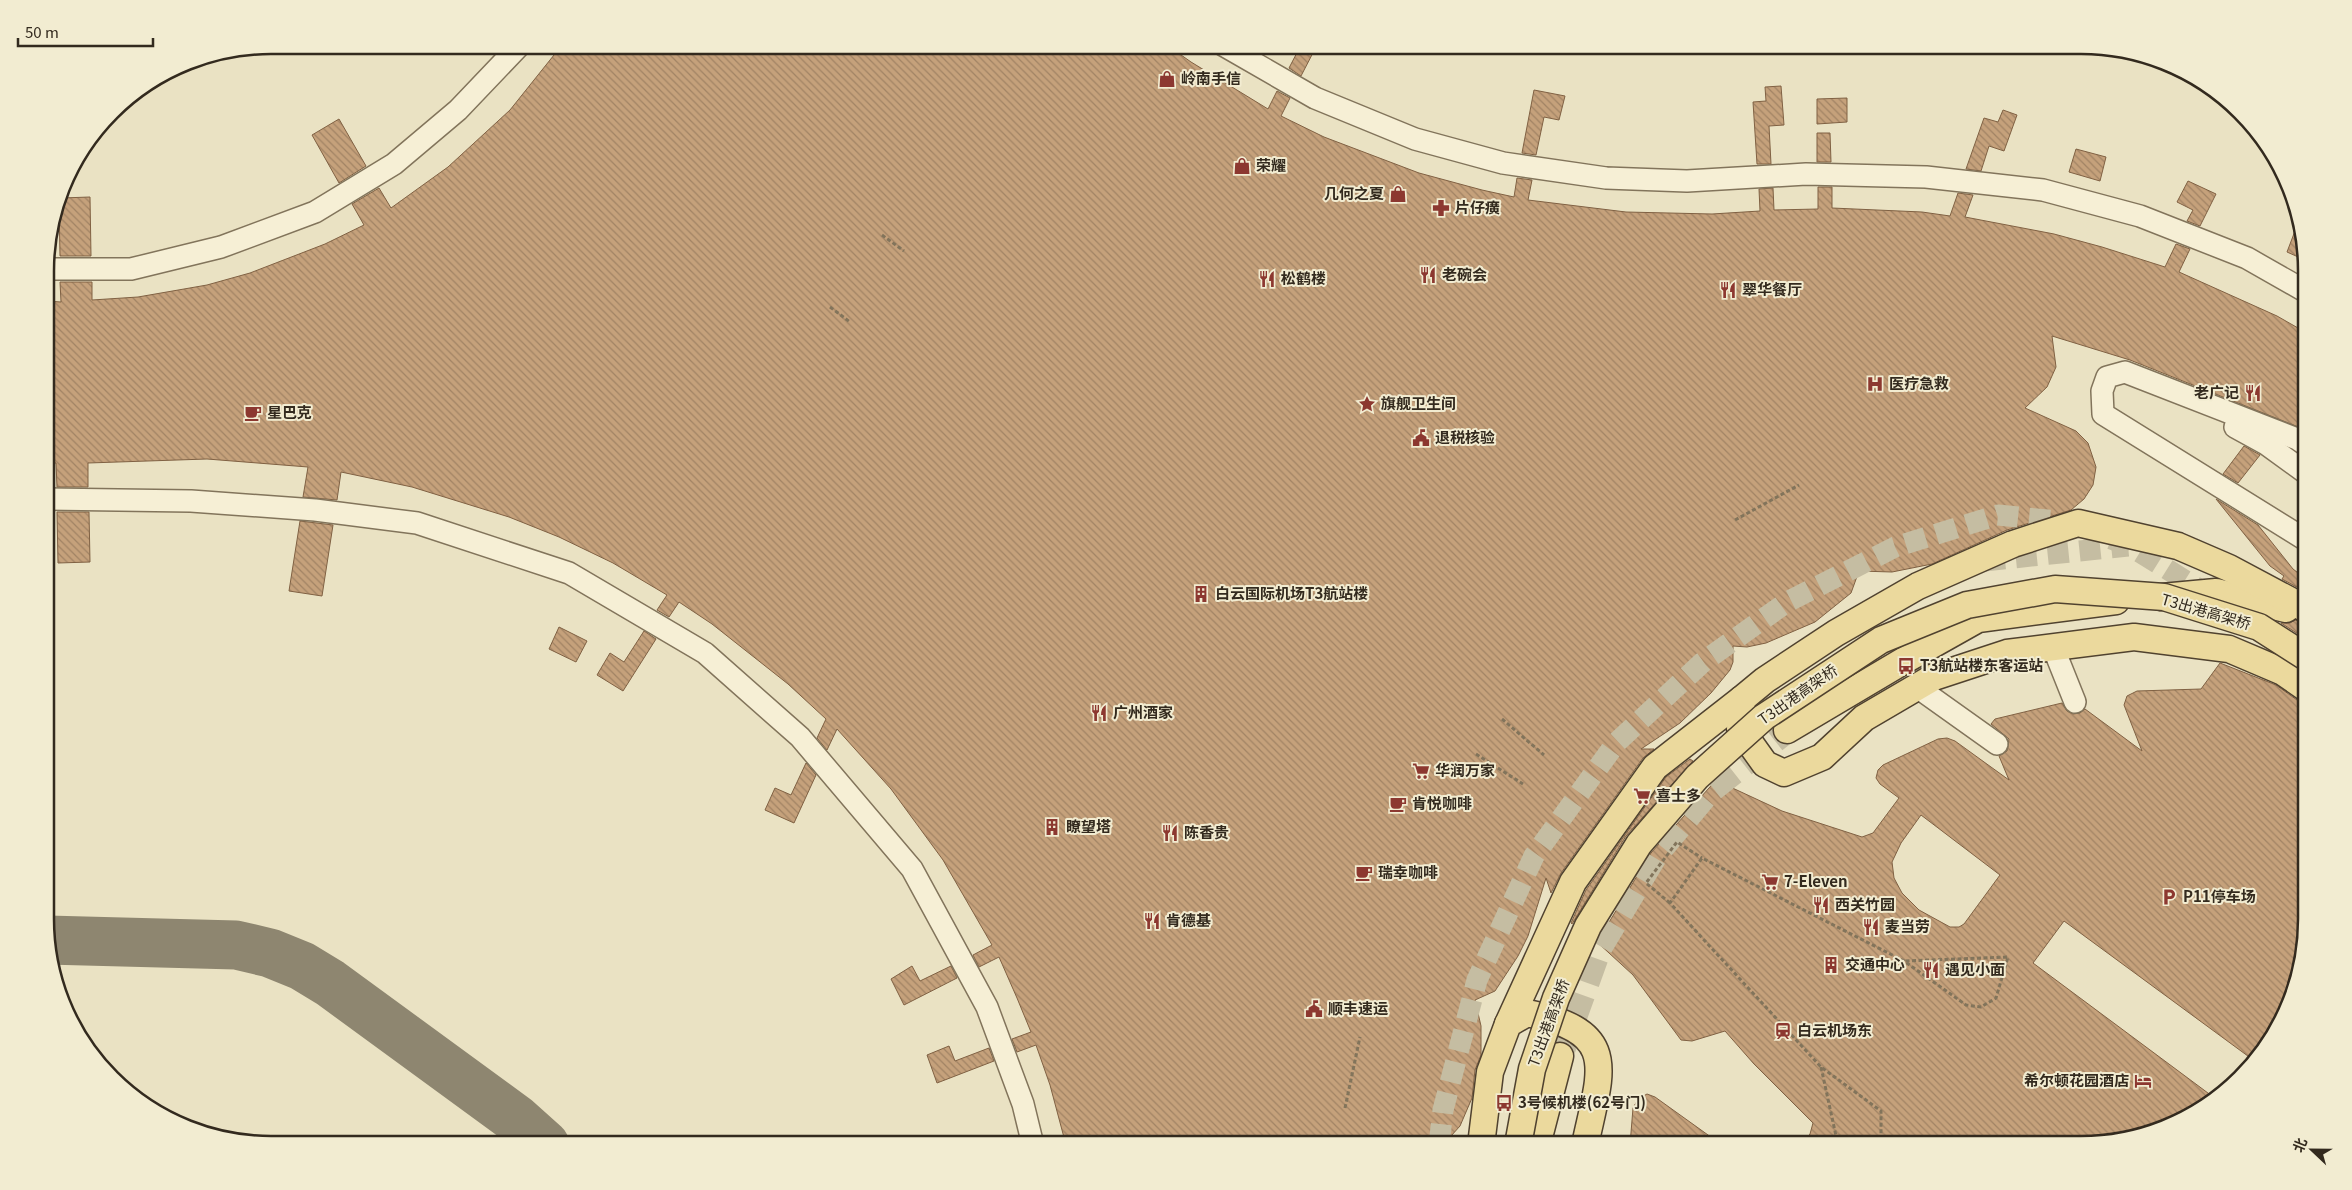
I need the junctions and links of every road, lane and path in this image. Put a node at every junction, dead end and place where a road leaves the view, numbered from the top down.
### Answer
1 (511, 54) edge
2 (1239, 54) edge
3 (882, 234) dead end
4 (904, 251) dead end
5 (54, 269) edge
6 (2298, 287) edge
7 (830, 307) dead end
8 (850, 322) dead end
9 (2149, 382) junction
10 (2298, 441) edge
11 (2298, 467) edge
12 (1799, 485) dead end
13 (54, 499) edge
14 (1735, 520) dead end
15 (2298, 535) edge
16 (2298, 605) edge
17 (2298, 611) edge
18 (2053, 647) junction
19 (2298, 652) edge
20 (2298, 682) edge
21 (1917, 687) junction
22 (1742, 699) junction
23 (2075, 702) dead end
24 (1502, 719) dead end
25 (1787, 730) tunnel mouth
26 (1997, 744) dead end
27 (1476, 754) dead end
28 (1544, 755) dead end
29 (1523, 784) dead end
30 (1702, 858) junction
31 (1670, 903) junction
32 (1904, 961) junction
33 (1508, 1024) junction
34 (1360, 1036) dead end
35 (1560, 1056) tunnel mouth
36 (1821, 1066) junction
37 (1345, 1108) dead end
38 (1032, 1136) edge
39 (1482, 1136) edge
40 (1520, 1136) edge
41 (1539, 1136) edge
42 (1587, 1136) edge
43 (1836, 1136) edge
44 (1881, 1136) edge

1 - 5 lane
2 - 6 lane
3 - 4 path
7 - 8 path
9 - 10 lane
9 - 11 lane
9 - 15 lane
12 - 14 path
13 - 38 lane
16 - 22 main road
17 - 25 main road
18 - 20 main road
18 - 21 main road
18 - 23 lane
19 - 40 main road, T3出港高架桥, bridge
21 - 22 main road
21 - 26 lane
22 - 33 main road
24 - 28 path
27 - 29 path
30 - 31 path
30 - 31 path
30 - 32 path
31 - 36 path
32 - 32 path
33 - 39 main road
33 - 42 main road
34 - 37 path
35 - 41 main road
36 - 43 path
36 - 44 path

